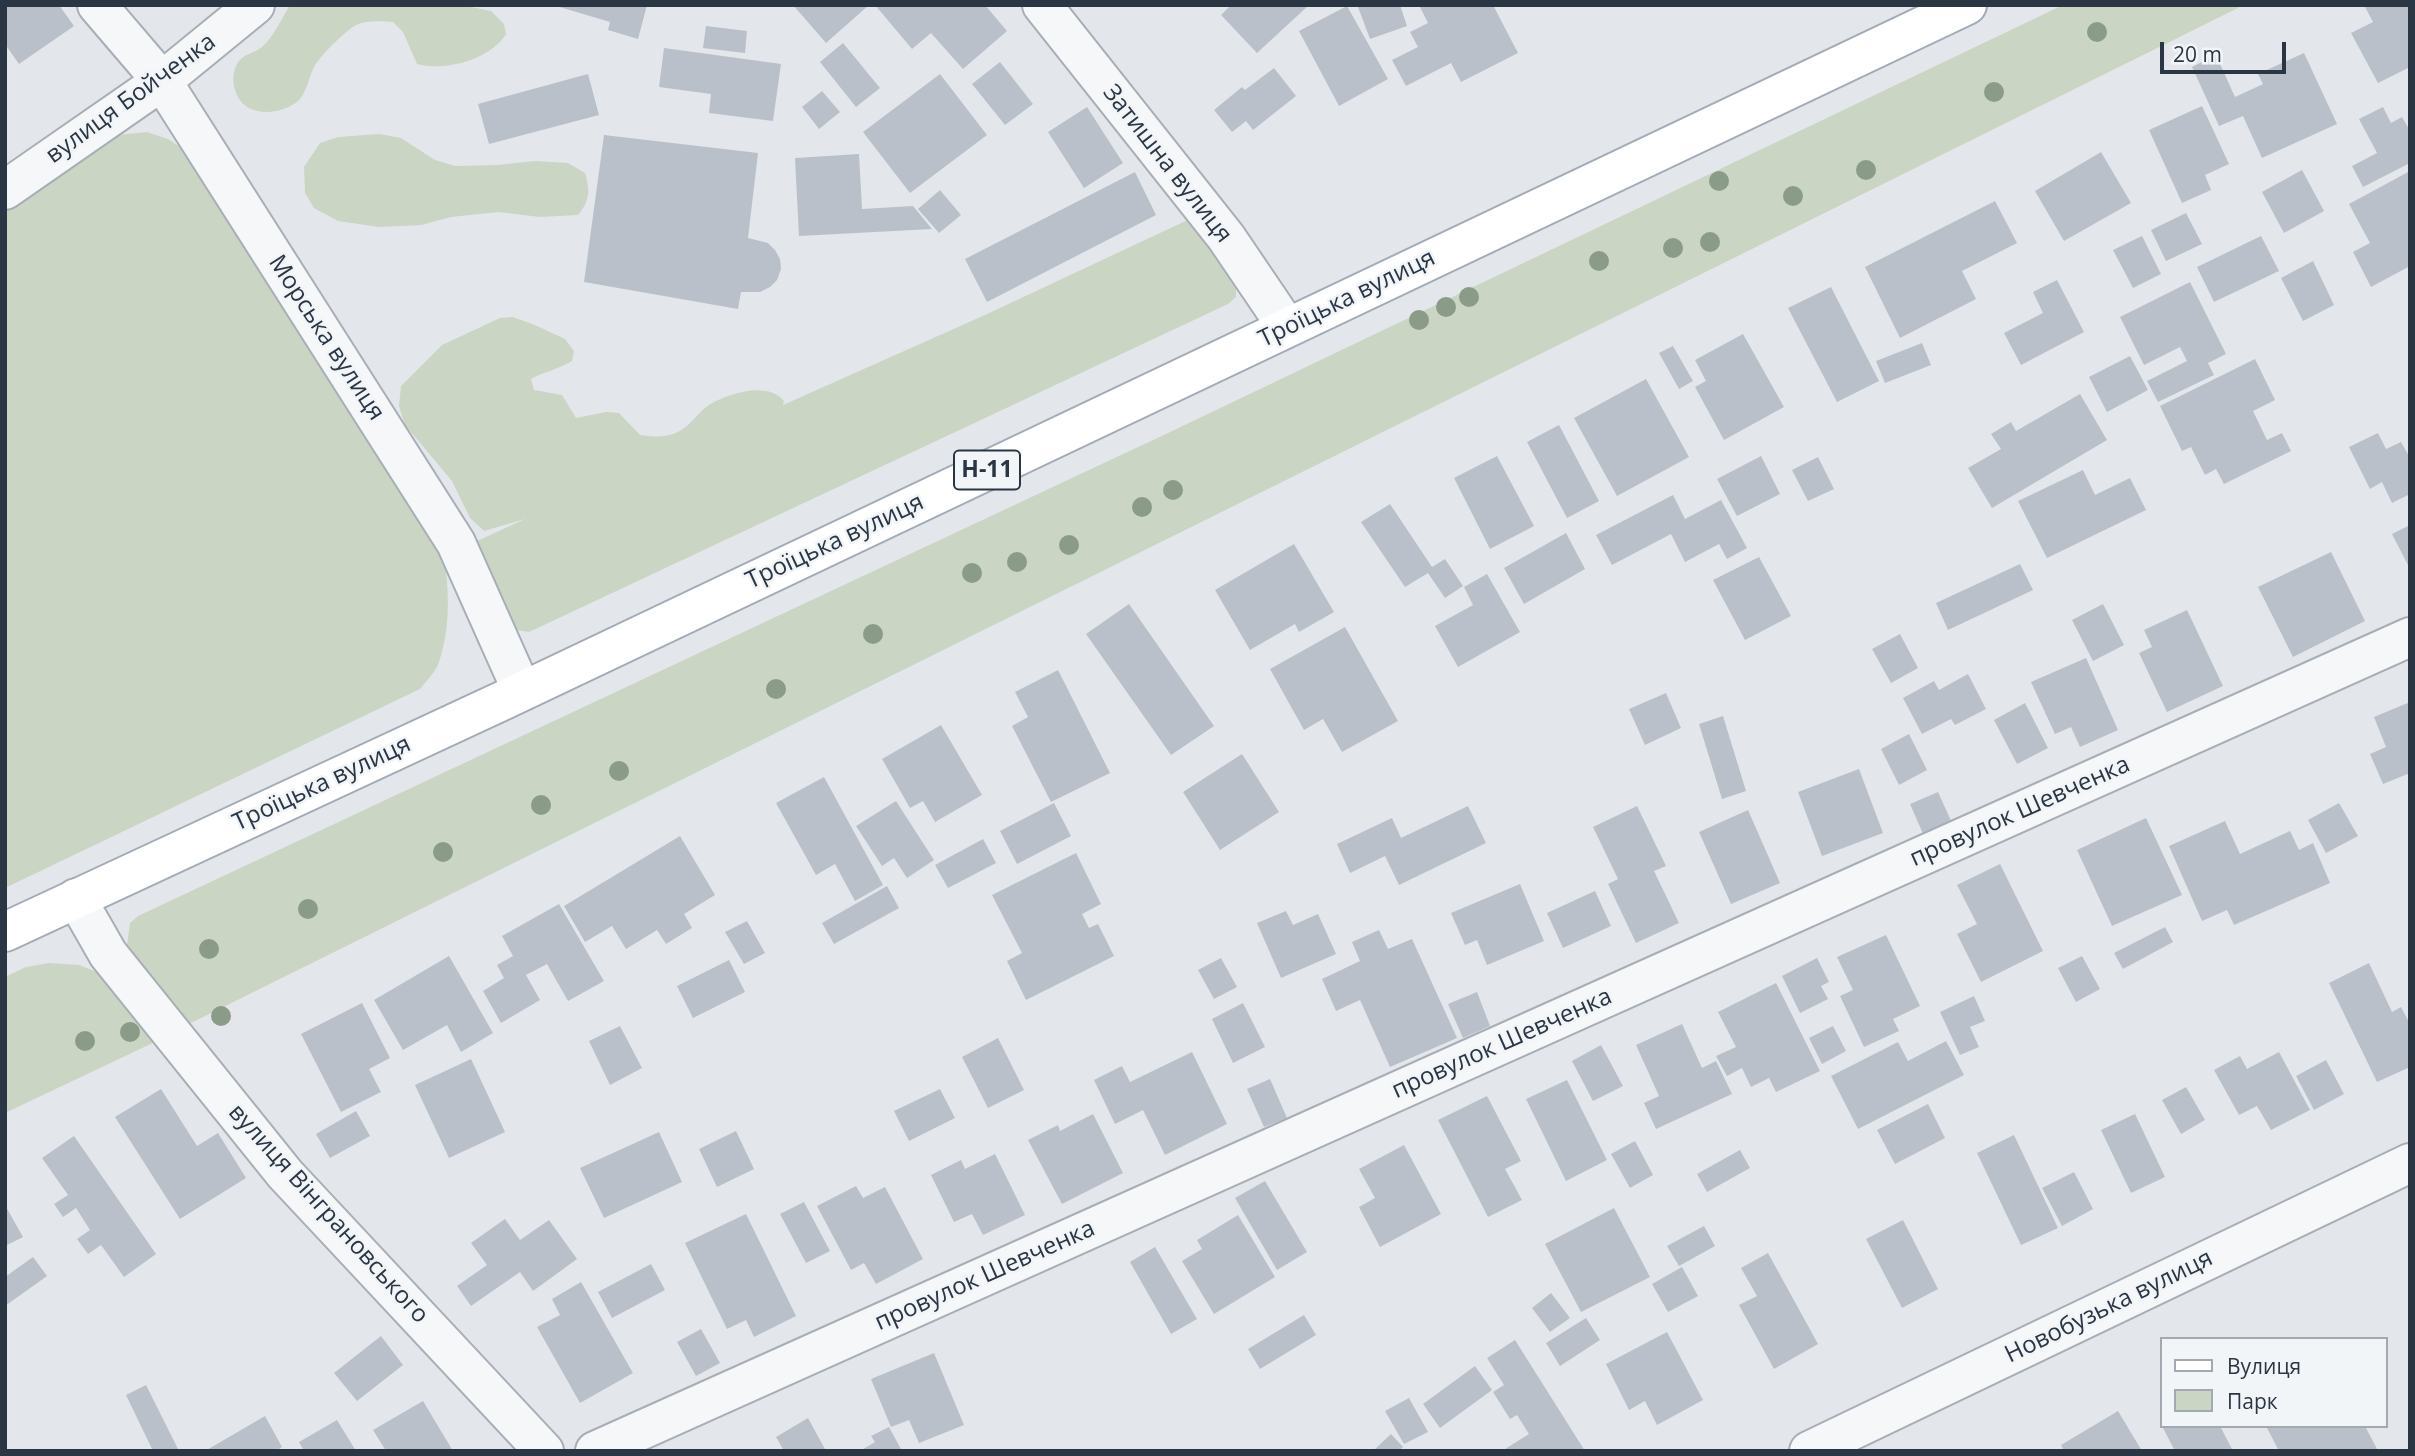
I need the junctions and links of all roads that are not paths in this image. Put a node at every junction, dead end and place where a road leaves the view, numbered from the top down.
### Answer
1 (97, 5) edge
2 (255, 5) edge
3 (1042, 5) edge
4 (1967, 5) edge
5 (162, 81) junction
6 (5, 190) edge
7 (1287, 327) junction
8 (2410, 637) edge
9 (522, 691) junction
10 (76, 898) junction
11 (5, 932) edge
12 (2410, 1163) edge
13 (544, 1451) edge
14 (595, 1451) edge
15 (1809, 1451) edge

1 - 5 street, Морська вулиця
2 - 5 street, вулиця Бойченка
3 - 7 street, Затишна вулиця
4 - 7 main road, Троїцька вулиця / Н-11
5 - 6 street, вулиця Бойченка
5 - 9 street, Морська вулиця
7 - 9 main road, Троїцька вулиця / Н-11
8 - 14 street, провулок Шевченка
9 - 10 main road, Троїцька вулиця / Н-11
10 - 11 main road, Троїцька вулиця / Н-11
10 - 13 street, вулиця Вінграновського
12 - 15 street, Новобузька вулиця

